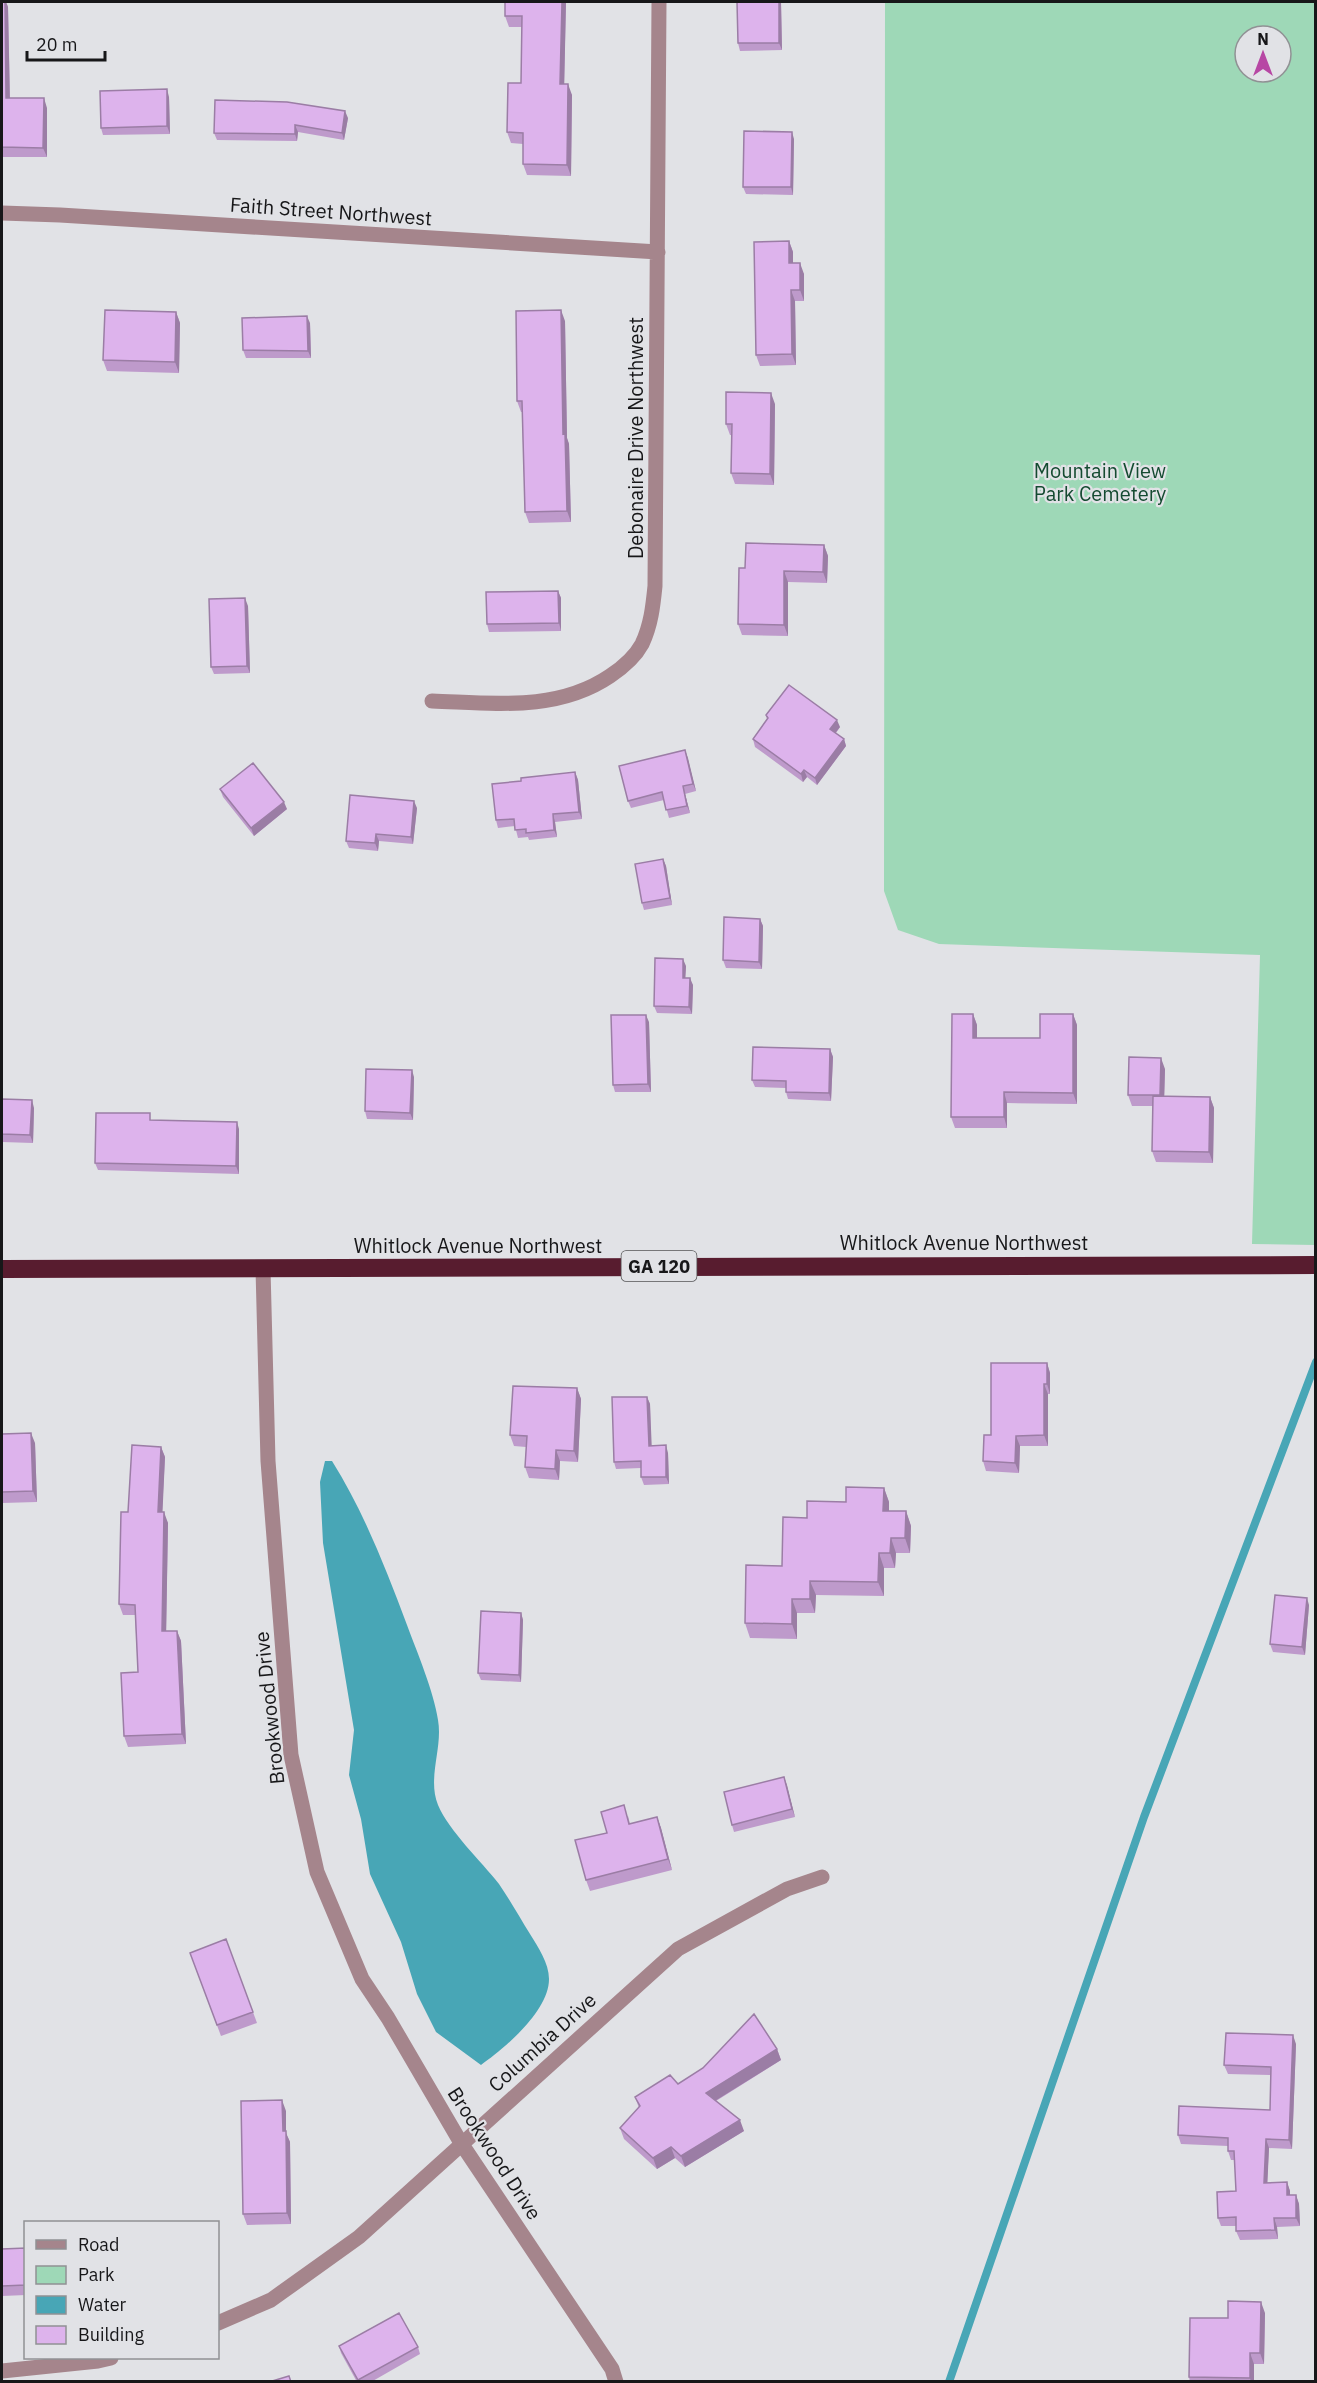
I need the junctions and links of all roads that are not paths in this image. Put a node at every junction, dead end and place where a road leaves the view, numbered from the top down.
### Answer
1 (659, 2) edge
2 (2, 213) edge
3 (658, 252) junction
4 (432, 700) dead end
5 (1316, 1265) edge
6 (2, 1269) edge
7 (263, 1269) junction
8 (822, 1878) dead end
9 (461, 2143) junction
10 (219, 2323) edge
11 (104, 2359) edge
12 (6, 2374) edge
13 (616, 2382) edge

1 - 3 street, Debonaire Drive Northwest
2 - 3 street, Faith Street Northwest
3 - 4 street, Debonaire Drive Northwest
5 - 7 highway, Whitlock Avenue Northwest / GA 120
6 - 7 highway, Whitlock Avenue Northwest / GA 120
7 - 9 street, Brookwood Drive
8 - 9 street, Columbia Drive
9 - 10 street, Columbia Drive
9 - 13 street, Brookwood Drive
11 - 12 street

